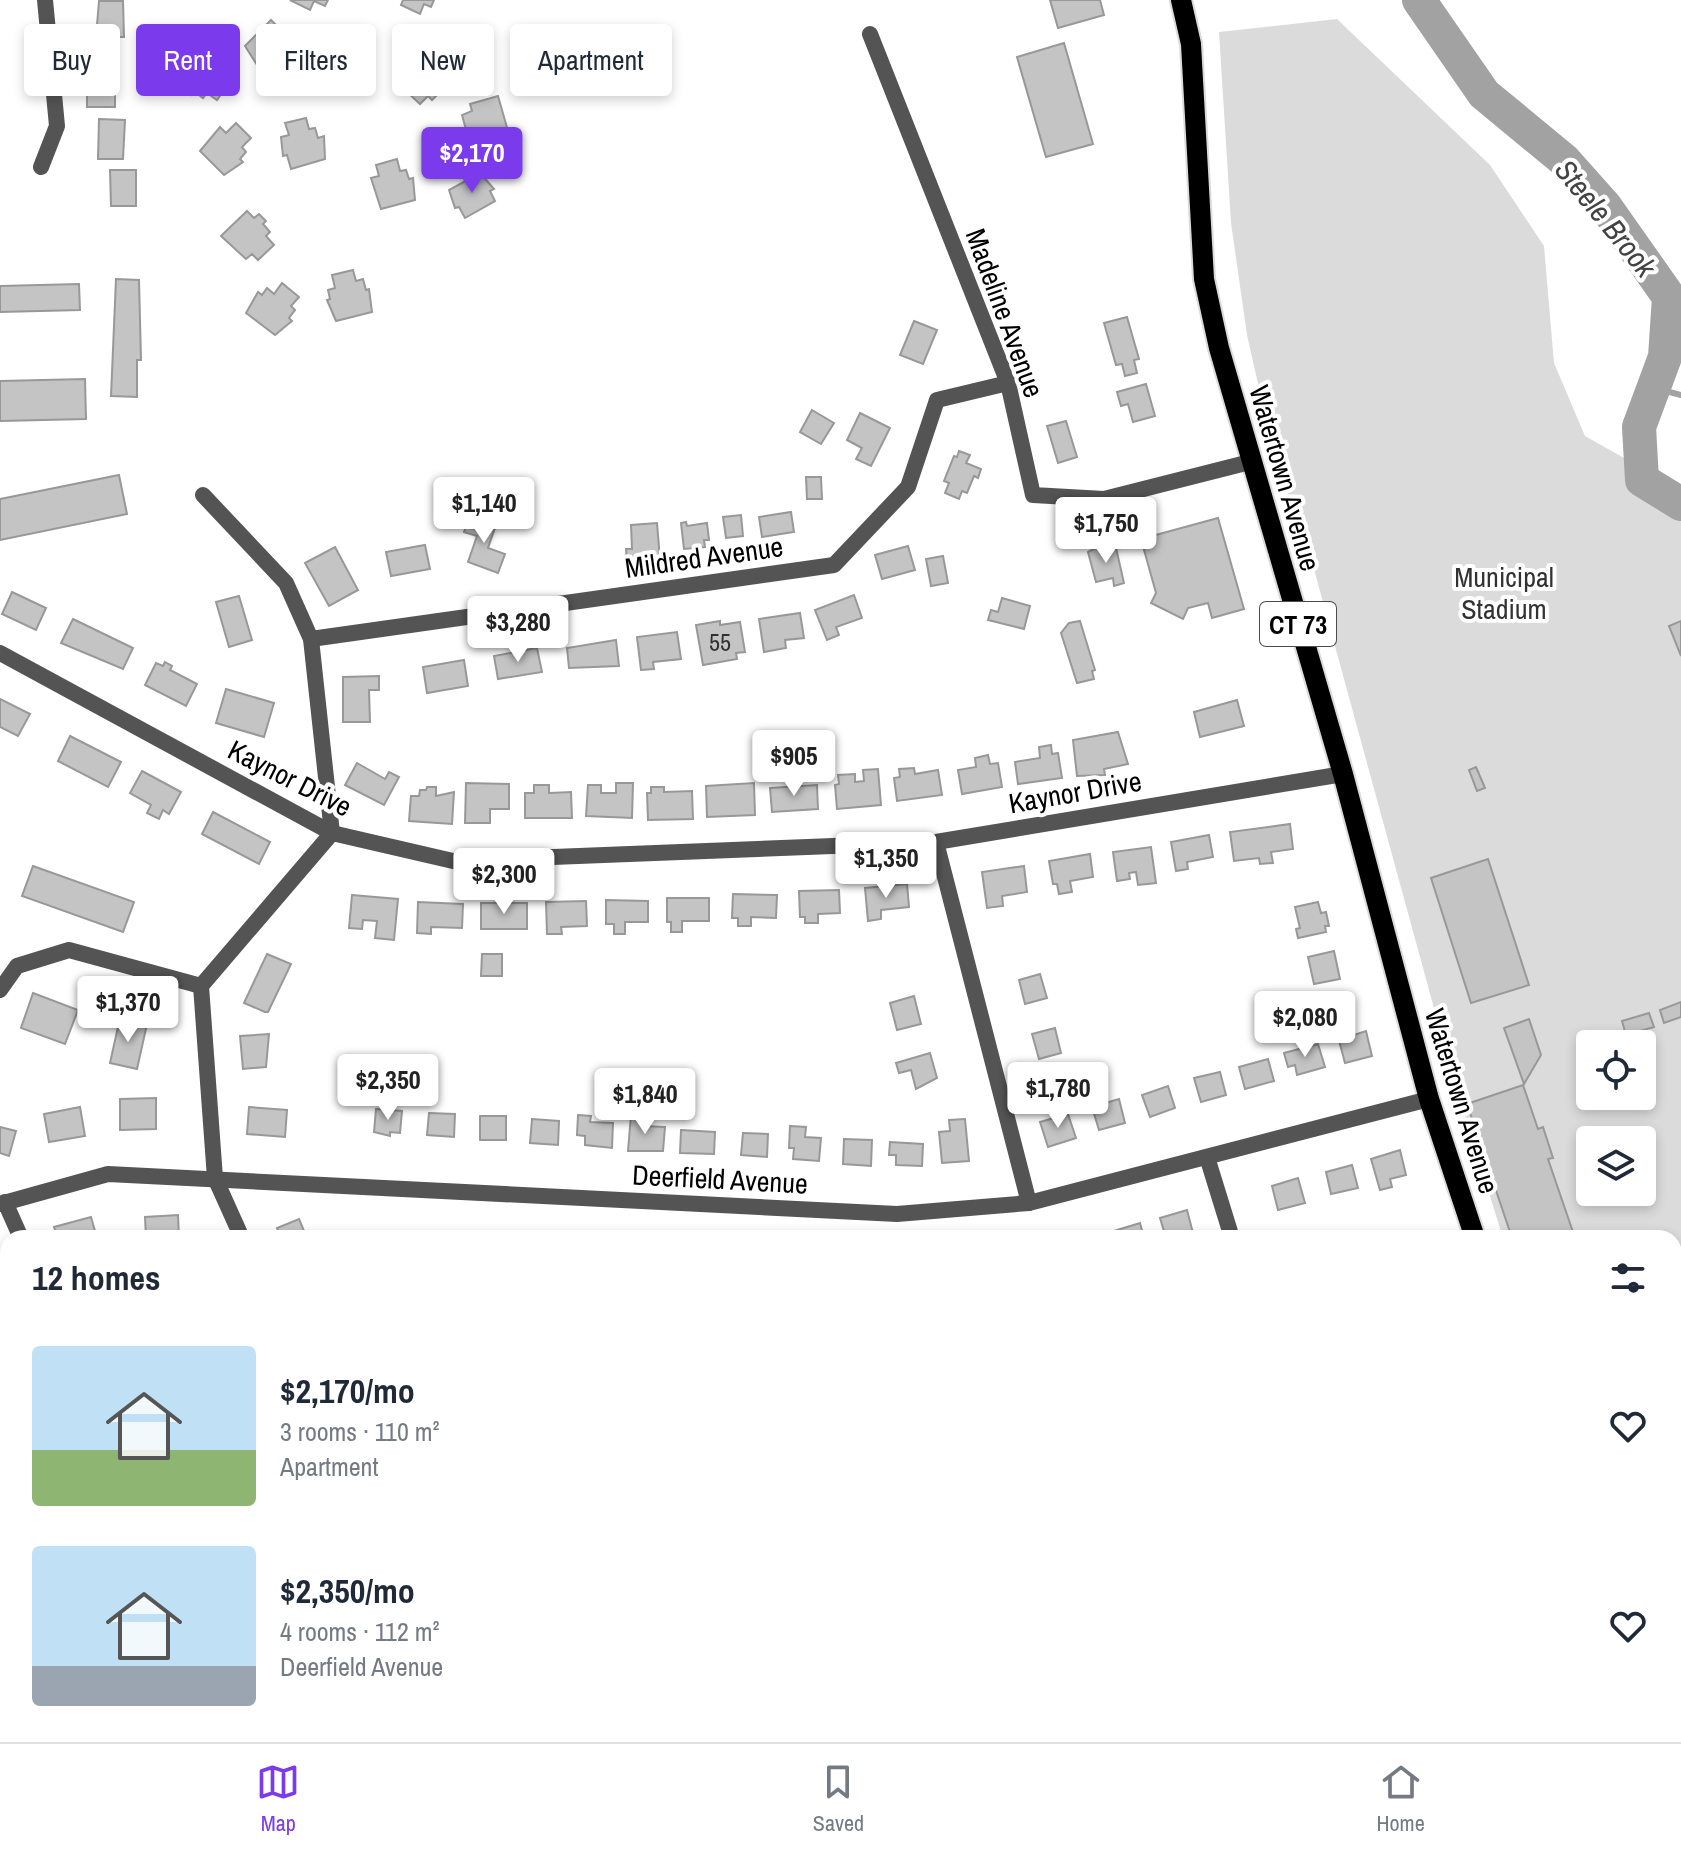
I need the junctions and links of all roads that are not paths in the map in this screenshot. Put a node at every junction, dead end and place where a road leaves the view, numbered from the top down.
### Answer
1 (45, 0) edge
2 (1181, 0) edge
3 (870, 34) dead end
4 (41, 167) dead end
5 (1008, 383) junction
6 (1250, 462) junction
7 (203, 495) dead end
8 (311, 639) junction
9 (0, 653) edge
10 (1343, 774) junction
11 (332, 833) junction
12 (936, 842) junction
13 (201, 986) junction
14 (0, 990) edge
15 (1429, 1099) junction
16 (1207, 1157) junction
17 (215, 1178) junction
18 (2, 1203) edge
19 (1029, 1203) junction
20 (17, 1230) edge
21 (238, 1230) edge
22 (1230, 1230) edge
23 (1472, 1230) edge

1 - 4 street
2 - 6 main road, Watertown Avenue / CT 73
3 - 5 street, Madeline Avenue
5 - 6 street, Madeline Avenue
5 - 8 street, Mildred Avenue
6 - 10 main road, Watertown Avenue / CT 73
7 - 8 street
8 - 11 street
9 - 11 street, Kaynor Drive
10 - 12 street, Kaynor Drive
10 - 15 main road, Watertown Avenue / CT 73
11 - 12 street, Kaynor Drive
11 - 13 street
12 - 19 street
13 - 14 street
13 - 17 street
15 - 16 street, Deerfield Avenue
15 - 23 main road, Watertown Avenue / CT 73
16 - 19 street, Deerfield Avenue
16 - 22 street
17 - 18 street, Deerfield Avenue
17 - 19 street, Deerfield Avenue
17 - 21 street
18 - 20 street

